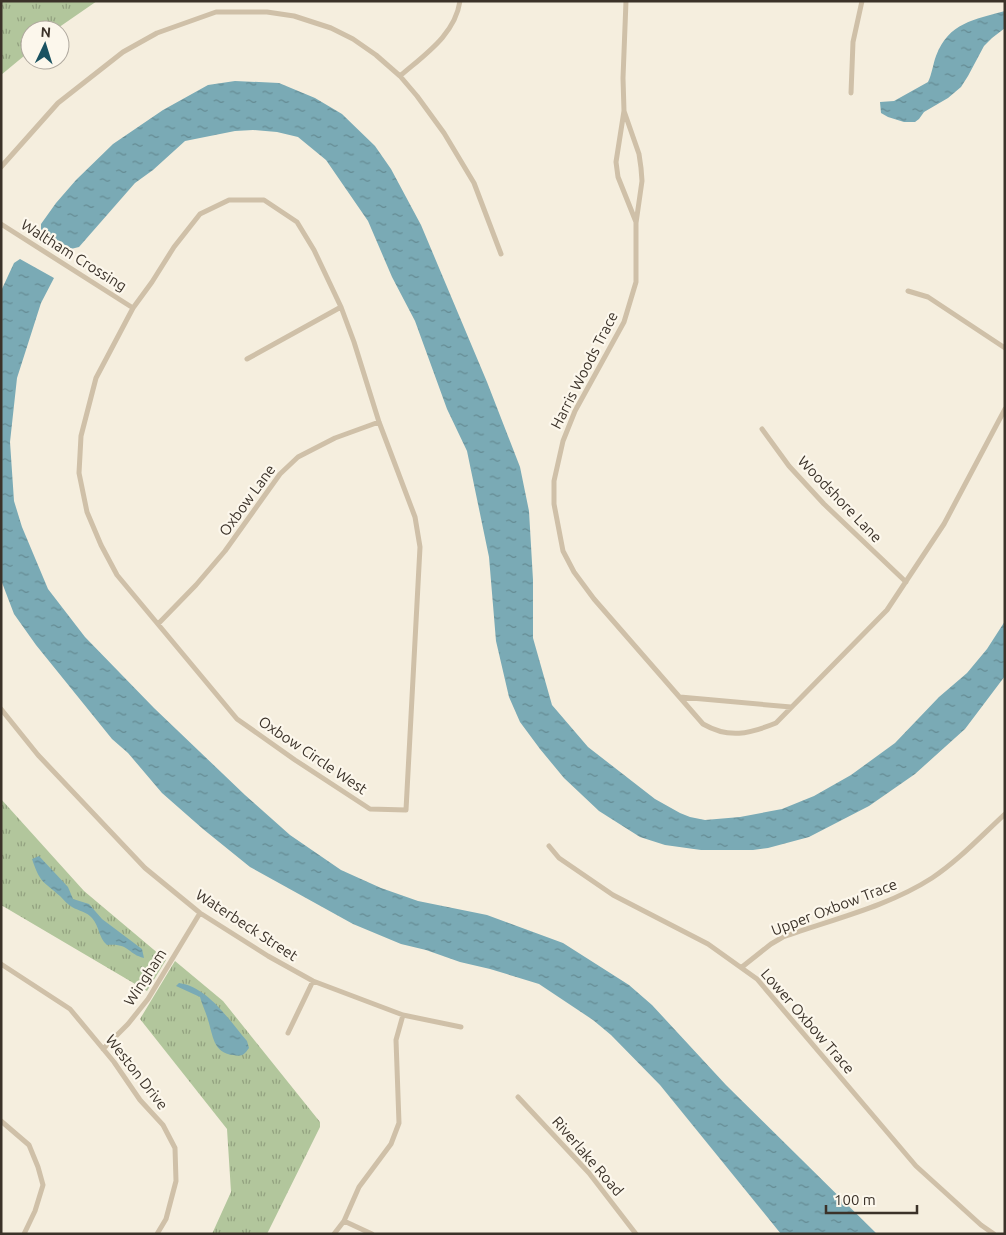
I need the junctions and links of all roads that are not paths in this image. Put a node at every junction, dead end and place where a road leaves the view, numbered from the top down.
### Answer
1 (460, 1) edge
2 (626, 1) edge
3 (862, 1) edge
4 (400, 76) junction
5 (851, 93) dead end
6 (624, 111) junction
7 (1, 167) edge
8 (636, 223) junction
9 (1, 224) edge
10 (501, 254) dead end
11 (908, 291) dead end
12 (341, 307) junction
13 (133, 308) junction
14 (1005, 348) edge
15 (247, 359) dead end
16 (1005, 409) edge
17 (379, 422) junction
18 (762, 429) dead end
19 (906, 582) junction
20 (158, 624) junction
21 (679, 697) junction
22 (791, 707) junction
23 (1, 709) edge
24 (1005, 814) edge
25 (549, 846) dead end
26 (200, 913) junction
27 (1, 964) edge
28 (742, 967) junction
29 (314, 981) junction
30 (403, 1015) junction
31 (461, 1028) dead end
32 (288, 1033) dead end
33 (103, 1049) junction
34 (518, 1097) dead end
35 (1, 1121) edge
36 (344, 1221) junction
37 (24, 1234) edge
38 (157, 1234) edge
39 (334, 1234) edge
40 (372, 1234) edge
41 (636, 1234) edge
42 (994, 1234) edge

1 - 4 street
2 - 6 street, Harris Woods Trace
3 - 5 street
4 - 7 street
4 - 10 street
6 - 8 street, Harris Woods Trace
6 - 8 street, Harris Woods Trace
8 - 21 street, Harris Woods Trace
9 - 13 street, Waltham Crossing
11 - 14 street
12 - 13 street, Oxbow Circle West
12 - 15 street
12 - 17 street, Oxbow Circle West
13 - 20 street, Oxbow Circle West
16 - 19 street, Harris Woods Trace
17 - 20 street, Oxbow Lane
17 - 20 street, Oxbow Circle West
18 - 19 street, Woodshore Lane
19 - 22 street, Harris Woods Trace
21 - 22 street
21 - 22 street, Harris Woods Trace
23 - 26 street, Waterbeck Street
24 - 28 street, Upper Oxbow Trace
25 - 28 street, Lower Oxbow Trace
26 - 29 street, Waterbeck Street
26 - 33 street, Wingham
27 - 33 street, Weston Drive
28 - 42 street, Lower Oxbow Trace
29 - 30 street, Waterbeck Street
29 - 32 street
30 - 31 street, Waterbeck Street
30 - 36 street
33 - 38 street, Weston Drive
34 - 41 street, Riverlake Road
35 - 37 street
36 - 39 street
36 - 40 street

